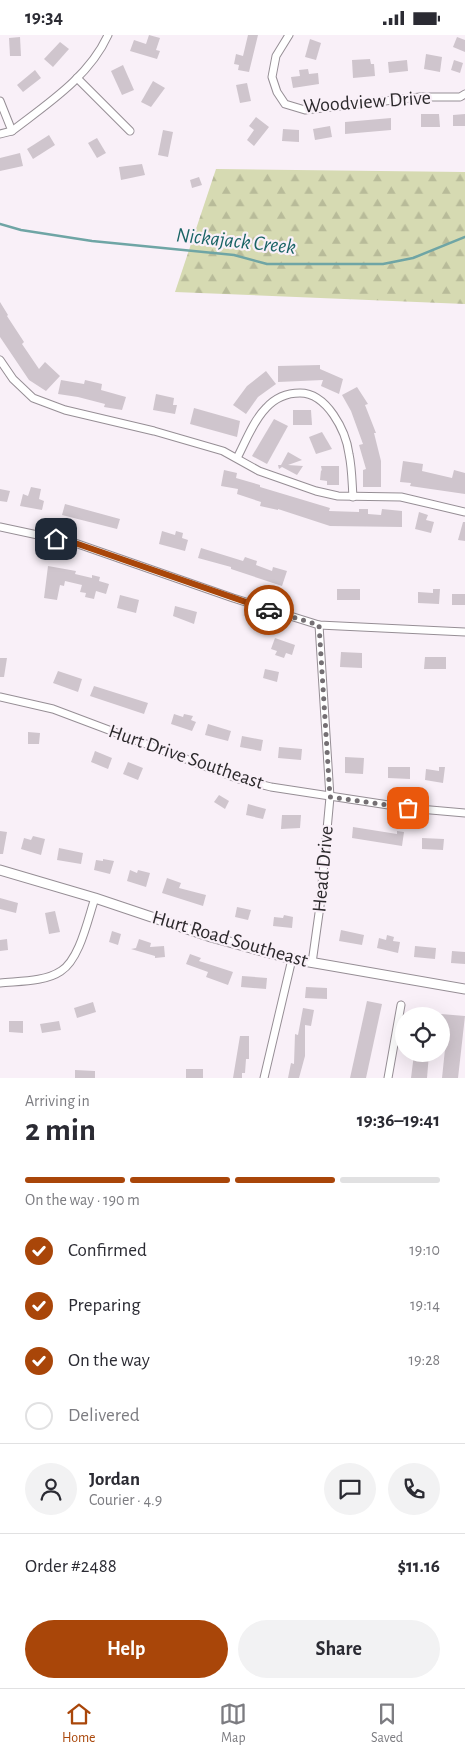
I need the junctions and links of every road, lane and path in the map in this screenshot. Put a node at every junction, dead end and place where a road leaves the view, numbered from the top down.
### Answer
1 (108, 35) edge
2 (289, 35) edge
3 (78, 78) junction
4 (465, 94) edge
5 (0, 101) edge
6 (12, 131) junction
7 (130, 131) dead end
8 (0, 135) edge
9 (0, 360) edge
10 (236, 458) junction
11 (353, 497) junction
12 (465, 512) edge
13 (0, 527) edge
14 (319, 625) junction
15 (465, 632) edge
16 (0, 697) edge
17 (330, 797) junction
18 (465, 813) edge
19 (0, 870) edge
20 (95, 898) junction
21 (292, 959) junction
22 (312, 963) junction
23 (0, 983) edge
24 (465, 989) edge
25 (402, 1005) dead end
26 (264, 1078) edge
27 (388, 1078) edge

1 - 3 street
2 - 4 street, Woodview Drive
3 - 6 street
3 - 7 street
5 - 6 street
6 - 8 street
9 - 10 street
10 - 11 street
10 - 11 street
11 - 12 street
13 - 14 street
14 - 15 street
14 - 17 street, Head Drive
16 - 17 street, Hurt Drive Southeast
17 - 18 street, Hurt Drive Southeast
17 - 22 street, Head Drive
19 - 20 street, Hurt Road Southeast
20 - 21 street, Hurt Road Southeast
20 - 23 street
21 - 22 street, Hurt Road Southeast
21 - 26 street
22 - 24 street, Hurt Road Southeast
25 - 27 street

